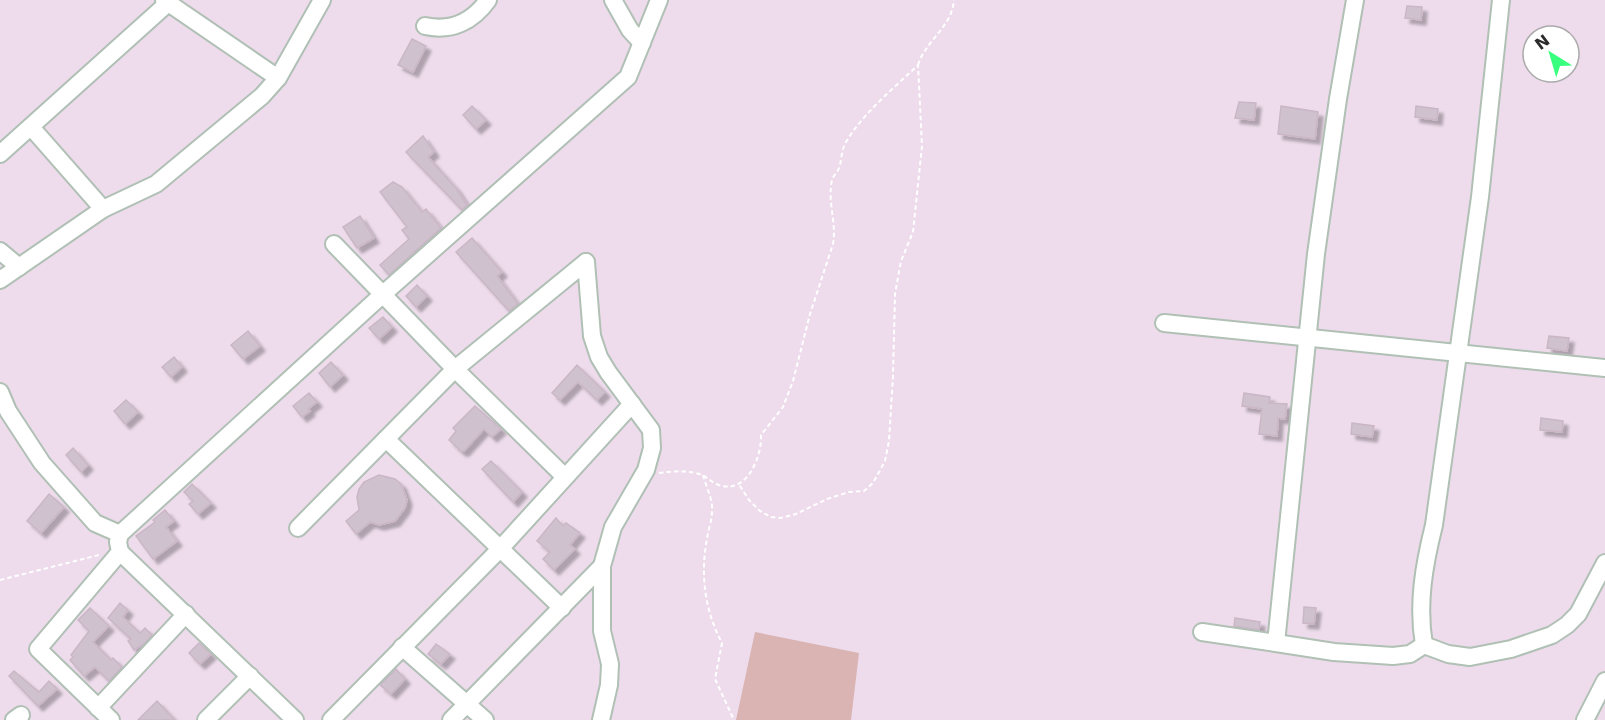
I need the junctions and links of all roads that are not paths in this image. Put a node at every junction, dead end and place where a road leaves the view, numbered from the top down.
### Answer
1 (322, 0) edge
2 (488, 0) edge
3 (613, 0) edge
4 (658, 0) edge
5 (1355, 0) edge
6 (1501, 0) edge
7 (166, 2) edge
8 (188, 7) edge
9 (425, 26) dead end
10 (642, 43) junction
11 (278, 78) junction
12 (31, 127) junction
13 (0, 154) edge
14 (103, 209) junction
15 (334, 244) dead end
16 (0, 251) edge
17 (19, 267) junction
18 (0, 280) edge
19 (382, 295) junction
20 (1164, 323) dead end
21 (1308, 338) junction
22 (1457, 353) junction
23 (1605, 368) edge
24 (454, 369) junction
25 (0, 392) edge
26 (632, 404) junction
27 (386, 439) junction
28 (566, 477) junction
29 (298, 528) dead end
30 (120, 545) junction
31 (500, 549) junction
32 (1605, 564) edge
33 (602, 566) junction
34 (562, 608) junction
35 (186, 614) junction
36 (1202, 633) dead end
37 (1276, 643) junction
38 (1424, 645) junction
39 (402, 647) junction
40 (250, 676) junction
41 (1605, 681) edge
42 (467, 704) junction
43 (98, 708) junction
44 (111, 720) edge
45 (206, 720) edge
46 (295, 720) edge
47 (331, 720) edge
48 (451, 720) edge
49 (485, 720) edge
50 (601, 720) edge
51 (1585, 720) edge

1 - 11 street
2 - 9 street
3 - 10 street
4 - 10 street
5 - 21 street
6 - 22 street
7 - 8 street
7 - 12 street
8 - 11 street
10 - 19 street
11 - 14 street
12 - 13 street
12 - 14 street
14 - 17 street
15 - 19 street
16 - 17 street
17 - 18 street
19 - 24 street
19 - 30 street
20 - 21 street
21 - 22 street
21 - 37 street
22 - 23 street
22 - 38 street
24 - 26 street
24 - 27 street
24 - 28 street
25 - 30 street
26 - 28 street
26 - 33 street
27 - 29 street
27 - 31 street
28 - 31 street
30 - 35 street
30 - 43 street
31 - 34 street
31 - 39 street
32 - 38 street
33 - 34 street
33 - 50 street
34 - 42 street
35 - 40 street
35 - 43 street
36 - 37 street
37 - 38 street
39 - 42 street
39 - 47 street
40 - 45 street
40 - 46 street
41 - 51 street
42 - 48 street
42 - 49 street
43 - 44 street

